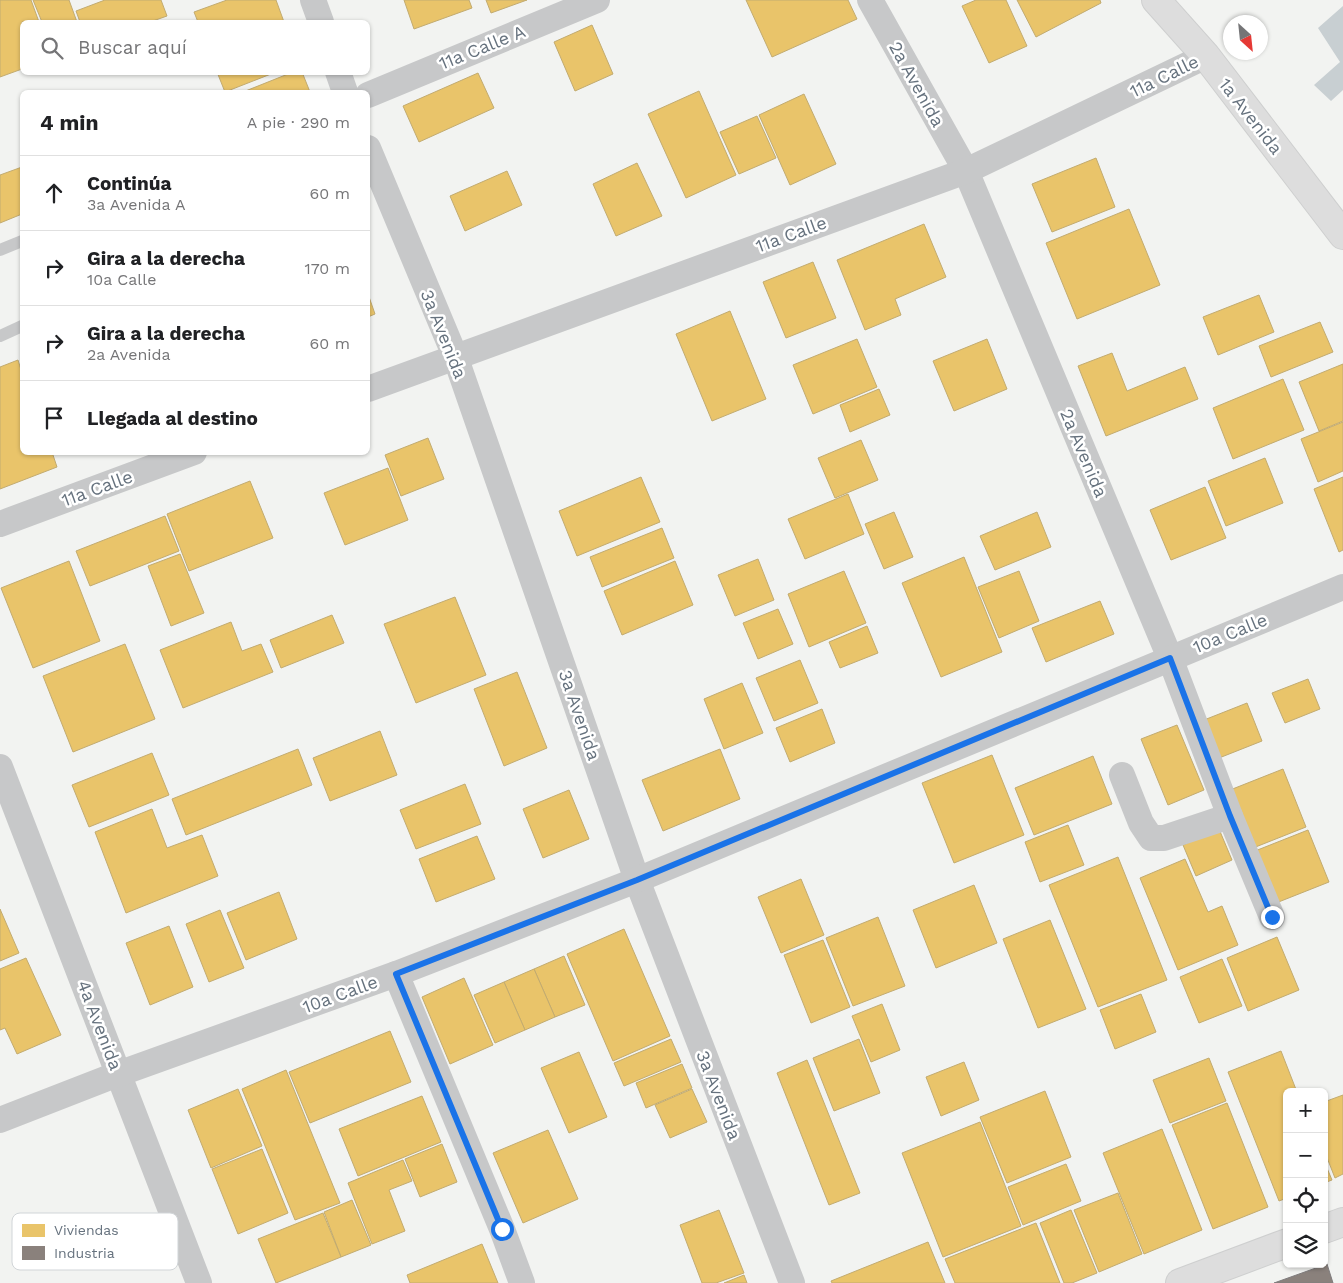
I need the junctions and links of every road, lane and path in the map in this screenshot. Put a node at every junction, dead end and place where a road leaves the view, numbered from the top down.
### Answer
1 (313, 0) edge
2 (597, 0) edge
3 (870, 0) edge
4 (1156, 0) edge
5 (320, 20) edge
6 (1206, 56) junction
7 (339, 75) edge
8 (344, 90) edge
9 (370, 94) edge
10 (370, 153) edge
11 (966, 170) junction
12 (1343, 235) edge
13 (20, 242) edge
14 (0, 250) edge
15 (20, 327) edge
16 (0, 336) edge
17 (455, 356) junction
18 (370, 388) edge
19 (186, 455) edge
20 (0, 524) edge
21 (1343, 587) edge
22 (1170, 658) junction
23 (0, 767) edge
24 (1122, 775) dead end
25 (1230, 816) junction
26 (637, 880) junction
27 (1272, 917) dead end
28 (396, 974) junction
29 (118, 1074) junction
30 (0, 1120) edge
31 (172, 1213) edge
32 (1343, 1222) edge
33 (1328, 1228) edge
34 (178, 1229) edge
35 (1283, 1244) edge
36 (199, 1283) edge
37 (522, 1283) edge
38 (792, 1283) edge
39 (1180, 1283) edge

1 - 5 street
2 - 9 street, 11a Calle A
3 - 11 street, 2a Avenida
4 - 6 street, 1a Avenida
6 - 11 street, 11a Calle
6 - 12 street, 1a Avenida
7 - 8 street
10 - 17 street, 3a Avenida
11 - 17 street, 11a Calle
11 - 22 street, 2a Avenida
13 - 14 lane
15 - 16 lane
17 - 18 street, 11a Calle
17 - 26 street, 3a Avenida
19 - 20 street, 11a Calle
21 - 22 street, 10a Calle
22 - 25 street, 2a Avenida
22 - 26 street, 10a Calle
23 - 29 street, 4a Avenida
24 - 25 street
25 - 27 street, 2a Avenida
26 - 28 street, 10a Calle
26 - 38 street, 3a Avenida
28 - 29 street, 10a Calle
28 - 37 street
29 - 30 street, 10a Calle
29 - 31 street, 4a Avenida
32 - 33 street
34 - 36 street, 4a Avenida
35 - 39 street

